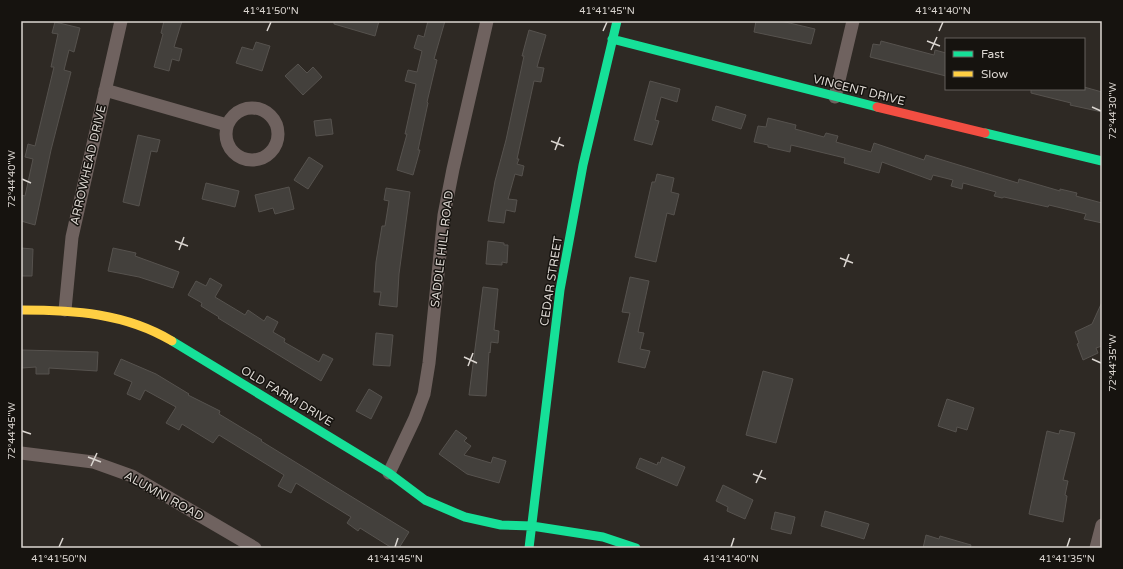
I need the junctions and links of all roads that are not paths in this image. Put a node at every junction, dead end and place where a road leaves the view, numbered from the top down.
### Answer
1 (121, 21) edge
2 (487, 21) edge
3 (617, 21) edge
4 (853, 21) edge
5 (612, 39) junction
6 (105, 90) junction
7 (835, 97) junction
8 (227, 125) junction
9 (1102, 161) edge
10 (21, 310) edge
11 (65, 310) junction
12 (21, 453) edge
13 (389, 473) junction
14 (1102, 525) edge
15 (532, 526) junction
16 (255, 548) edge
17 (529, 548) edge
18 (636, 548) edge
19 (1096, 548) edge

1 - 6 street, ARROWHEAD DRIVE
2 - 13 street, SADDLE HILL ROAD
3 - 5 street, CEDAR STREET
4 - 7 street
5 - 7 street, VINCENT DRIVE
5 - 15 street, CEDAR STREET
6 - 8 street
6 - 11 street, ARROWHEAD DRIVE
7 - 9 street, VINCENT DRIVE
8 - 8 street
10 - 11 street, OLD FARM DRIVE
11 - 13 street, OLD FARM DRIVE
12 - 16 street, ALUMNI ROAD
13 - 15 street, OLD FARM DRIVE
14 - 19 street
15 - 17 street, CEDAR STREET
15 - 18 street, OLD FARM DRIVE

